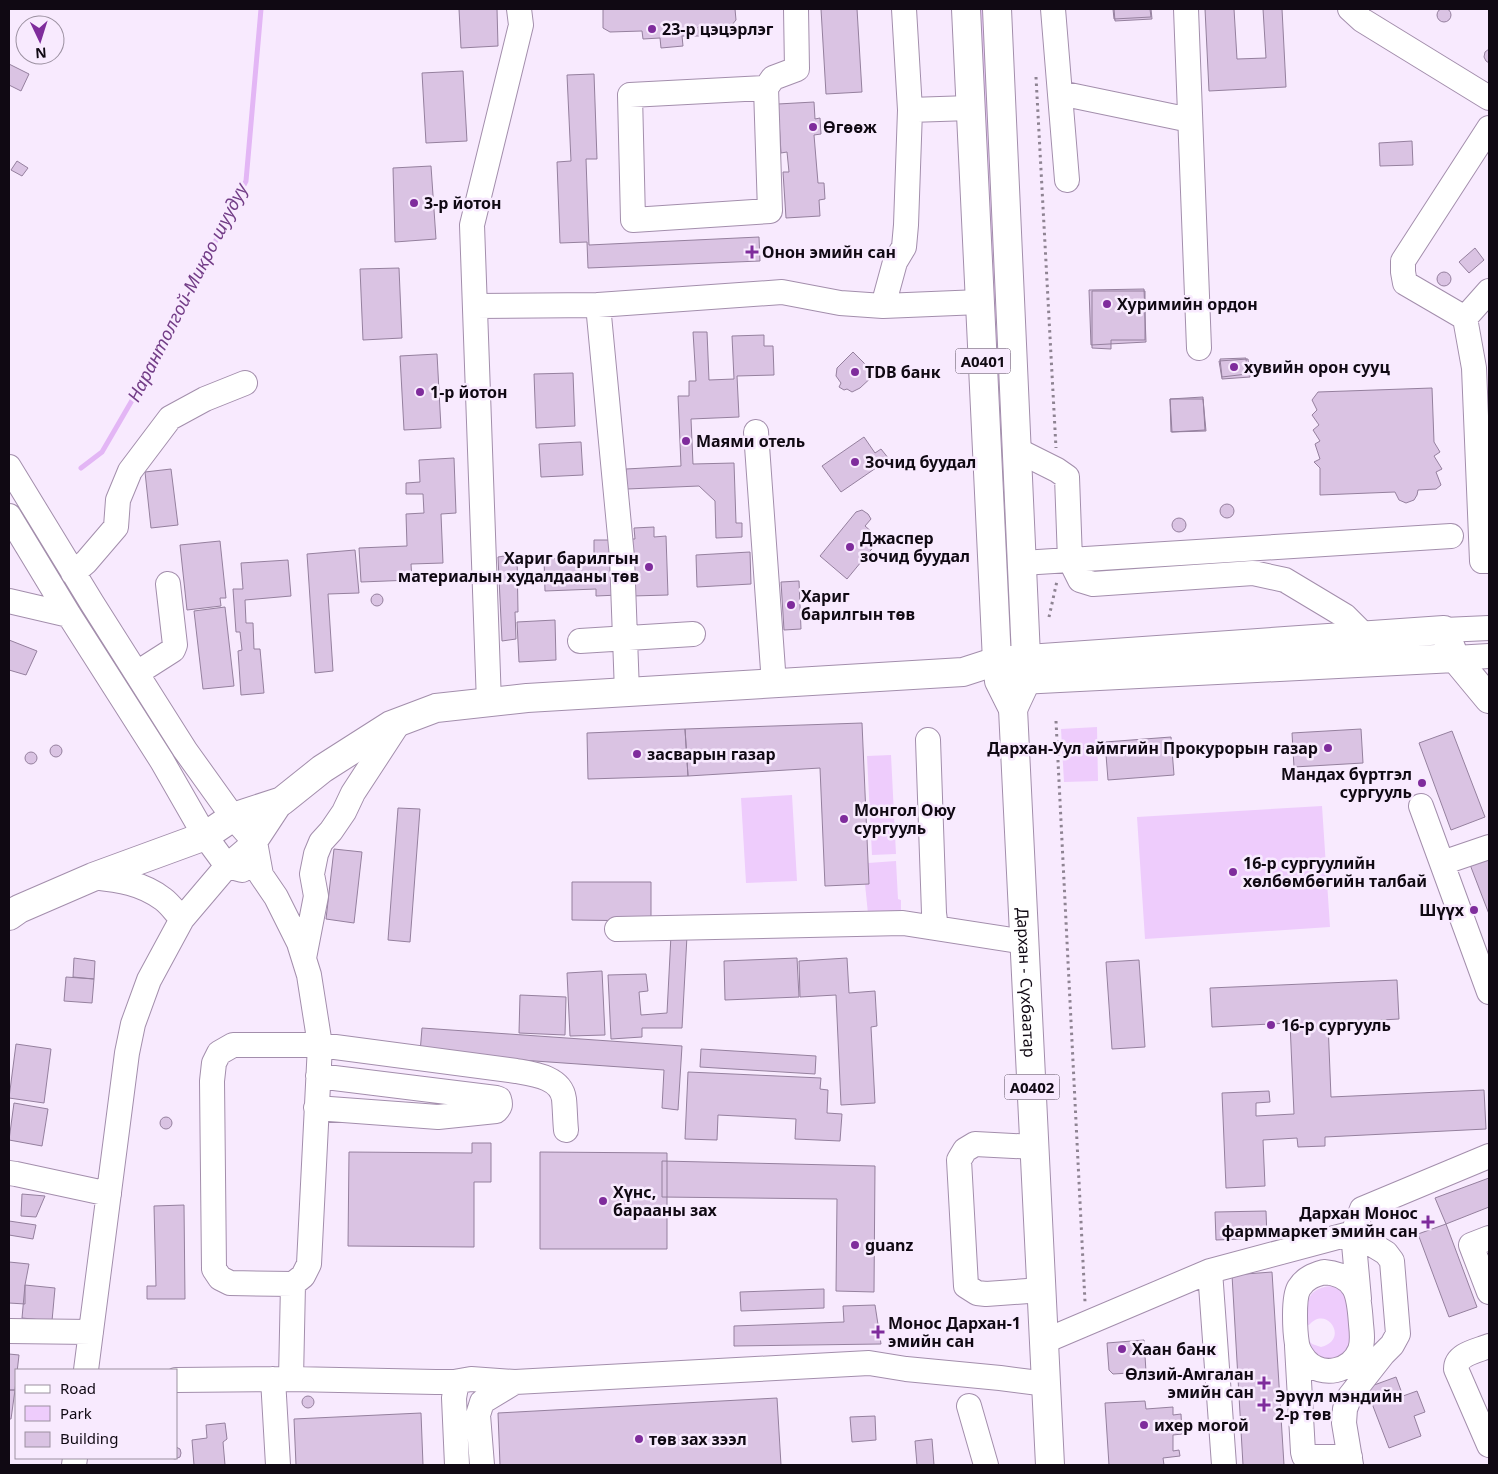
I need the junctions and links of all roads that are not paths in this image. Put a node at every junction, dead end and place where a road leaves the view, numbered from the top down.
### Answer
1 (519, 9) edge
2 (796, 9) edge
3 (904, 9) edge
4 (966, 9) edge
5 (997, 9) edge
6 (1053, 9) edge
7 (1186, 9) edge
8 (1350, 9) edge
9 (766, 88) junction
10 (1060, 94) junction
11 (1489, 98) edge
12 (970, 108) junction
13 (910, 110) junction
14 (1190, 120) junction
15 (1489, 128) edge
16 (1067, 180) dead end
17 (1489, 291) edge
18 (980, 302) junction
19 (598, 305) junction
20 (475, 306) junction
21 (883, 306) junction
22 (1465, 318) junction
23 (1199, 348) dead end
24 (245, 383) dead end
25 (756, 432) dead end
26 (1017, 450) junction
27 (9, 468) edge
28 (9, 516) edge
29 (1451, 536) dead end
30 (1066, 560) junction
31 (1489, 561) edge
32 (1022, 563) junction
33 (73, 572) junction
34 (168, 584) dead end
35 (9, 601) edge
36 (69, 615) junction
37 (1489, 628) edge
38 (1444, 630) junction
39 (693, 634) dead end
40 (1365, 636) junction
41 (624, 638) junction
42 (580, 641) dead end
43 (1489, 656) edge
44 (1456, 658) junction
45 (1027, 669) junction
46 (998, 671) junction
47 (137, 673) junction
48 (774, 684) junction
49 (627, 692) junction
50 (1489, 700) edge
51 (489, 703) junction
52 (1013, 709) junction
53 (400, 722) junction
54 (928, 740) dead end
55 (282, 801) junction
56 (1421, 806) dead end
57 (233, 817) junction
58 (205, 836) junction
59 (255, 842) junction
60 (1489, 847) edge
61 (1442, 863) junction
62 (227, 866) junction
63 (261, 876) junction
64 (93, 877) junction
65 (9, 916) edge
66 (182, 919) junction
67 (936, 928) junction
68 (618, 929) dead end
69 (1025, 942) junction
70 (304, 958) junction
71 (1489, 992) edge
72 (320, 1045) junction
73 (318, 1076) junction
74 (316, 1108) junction
75 (566, 1130) dead end
76 (1035, 1147) junction
77 (1489, 1156) edge
78 (9, 1173) edge
79 (109, 1194) junction
80 (1353, 1233) junction
81 (1489, 1238) edge
82 (1210, 1271) junction
83 (293, 1284) junction
84 (1042, 1290) junction
85 (1489, 1292) edge
86 (1360, 1305) junction
87 (9, 1332) edge
88 (91, 1332) junction
89 (1045, 1341) junction
90 (1297, 1344) junction
91 (1489, 1346) edge
92 (86, 1369) edge
93 (282, 1379) junction
94 (178, 1380) edge
95 (454, 1382) junction
96 (515, 1382) junction
97 (1047, 1384) junction
98 (969, 1406) dead end
99 (1489, 1445) edge
100 (1350, 1461) edge
101 (278, 1465) edge
102 (457, 1465) edge
103 (482, 1465) edge
104 (986, 1465) edge
105 (1050, 1465) edge
106 (1224, 1465) edge

1 - 20 street
2 - 9 street
3 - 13 street
4 - 12 main road, A0401
5 - 26 main road, A0401
6 - 10 street
7 - 14 street
8 - 11 street
9 - 9 street
10 - 14 street
10 - 16 street
12 - 13 street
12 - 18 main road, A0401
13 - 21 street
14 - 23 street
15 - 22 street
17 - 22 street
18 - 21 street
18 - 46 main road, A0401
19 - 20 street
19 - 21 street
19 - 41 street
20 - 51 street
22 - 31 street
24 - 33 street
25 - 48 street
26 - 30 street
26 - 32 main road, A0401
27 - 33 street
28 - 36 street
29 - 30 street
30 - 32 street
30 - 40 street
32 - 45 main road, A0401
33 - 47 street
34 - 47 street
35 - 36 street
36 - 58 street
37 - 38 street
38 - 40 main road
38 - 44 main road
39 - 41 street
40 - 45 main road
41 - 42 street
41 - 49 street
43 - 44 street
44 - 45 main road
44 - 50 main road
45 - 46 main road
45 - 52 main road, A0401
46 - 48 main road
46 - 52 main road, A0401
47 - 57 street
48 - 49 main road
49 - 51 main road
51 - 53 main road
52 - 69 main road, Дархан - Сүхбаатар / A0402
53 - 55 main road
53 - 70 street
54 - 67 street
55 - 57 main road
55 - 59 street
56 - 61 street
57 - 58 main road
57 - 59 street
58 - 62 street
58 - 64 main road
59 - 62 street
59 - 63 street
60 - 61 street
61 - 71 street
62 - 63 street
62 - 66 street
63 - 70 street
64 - 65 main road
64 - 66 street
66 - 79 street
67 - 68 street
67 - 69 street
69 - 76 main road, Дархан - Сүхбаатар / A0402
70 - 72 street
72 - 73 street
72 - 75 street
72 - 83 street
73 - 74 street
73 - 74 street
74 - 83 street
76 - 84 main road, Дархан - Сүхбаатар / A0402
76 - 84 street
77 - 80 street
78 - 79 street
79 - 88 street
80 - 82 street
80 - 86 street
80 - 100 street
81 - 85 street
82 - 89 street
82 - 106 street
83 - 93 street
84 - 89 main road, Дархан - Сүхбаатар / A0402
86 - 90 street
86 - 90 street
87 - 88 street
88 - 92 street
89 - 97 main road, Дархан - Сүхбаатар / A0402
90 - 100 street
91 - 99 street
93 - 94 street
93 - 95 street
93 - 101 street
95 - 96 street
95 - 102 street
96 - 97 street
96 - 103 street
97 - 105 main road, Дархан - Сүхбаатар / A0402
98 - 104 street

